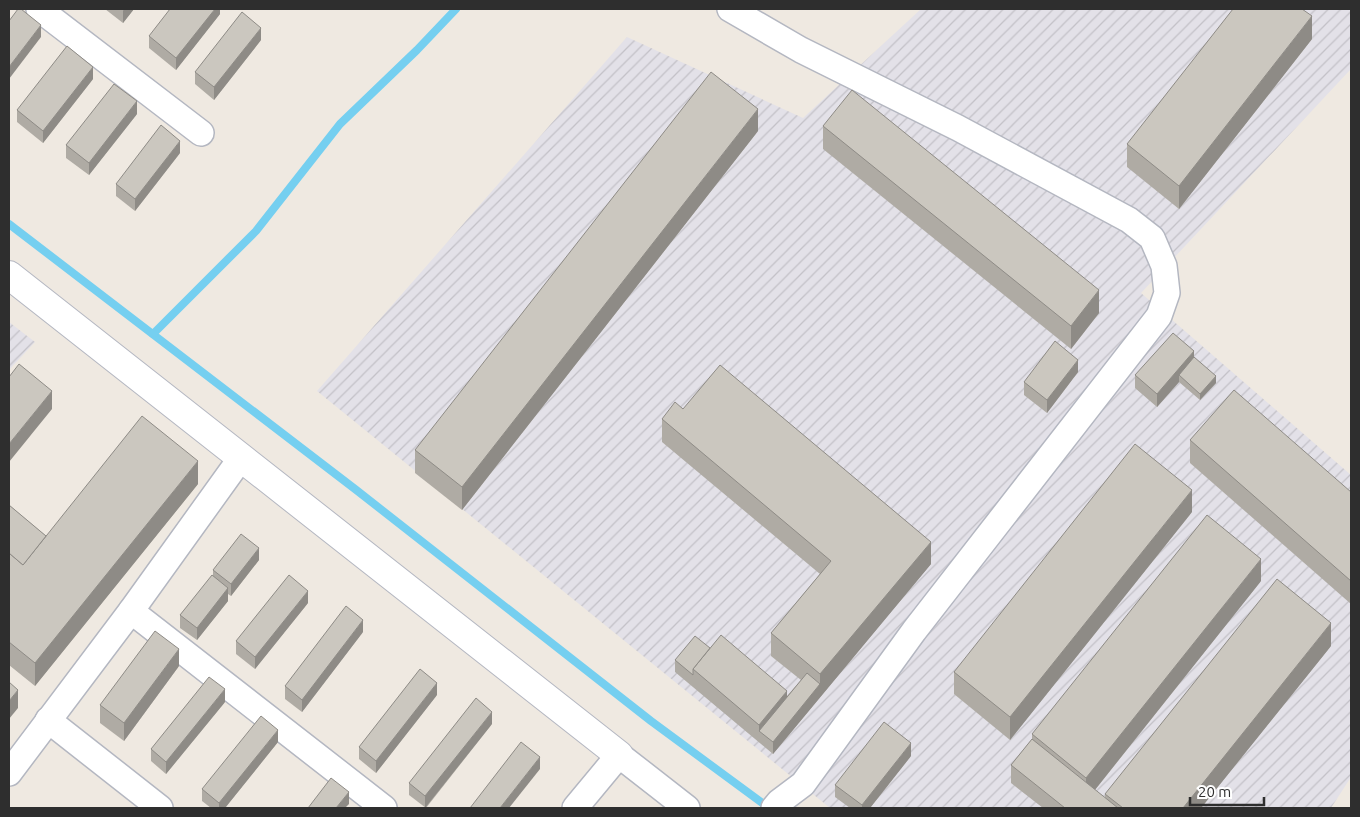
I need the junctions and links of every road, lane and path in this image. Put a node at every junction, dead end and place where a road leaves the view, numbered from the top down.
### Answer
1 (39, 9) edge
2 (730, 9) edge
3 (201, 133) dead end
4 (9, 275) edge
5 (241, 458) junction
6 (131, 611) junction
7 (48, 720) junction
8 (619, 755) junction
9 (9, 773) edge
10 (776, 805) edge
11 (160, 808) edge
12 (384, 808) edge
13 (575, 808) edge
14 (688, 808) edge

1 - 3 street
2 - 10 street
4 - 5 street
5 - 6 street
5 - 8 street
6 - 7 street
6 - 12 street
7 - 9 street
7 - 11 street
8 - 13 street
8 - 14 street

